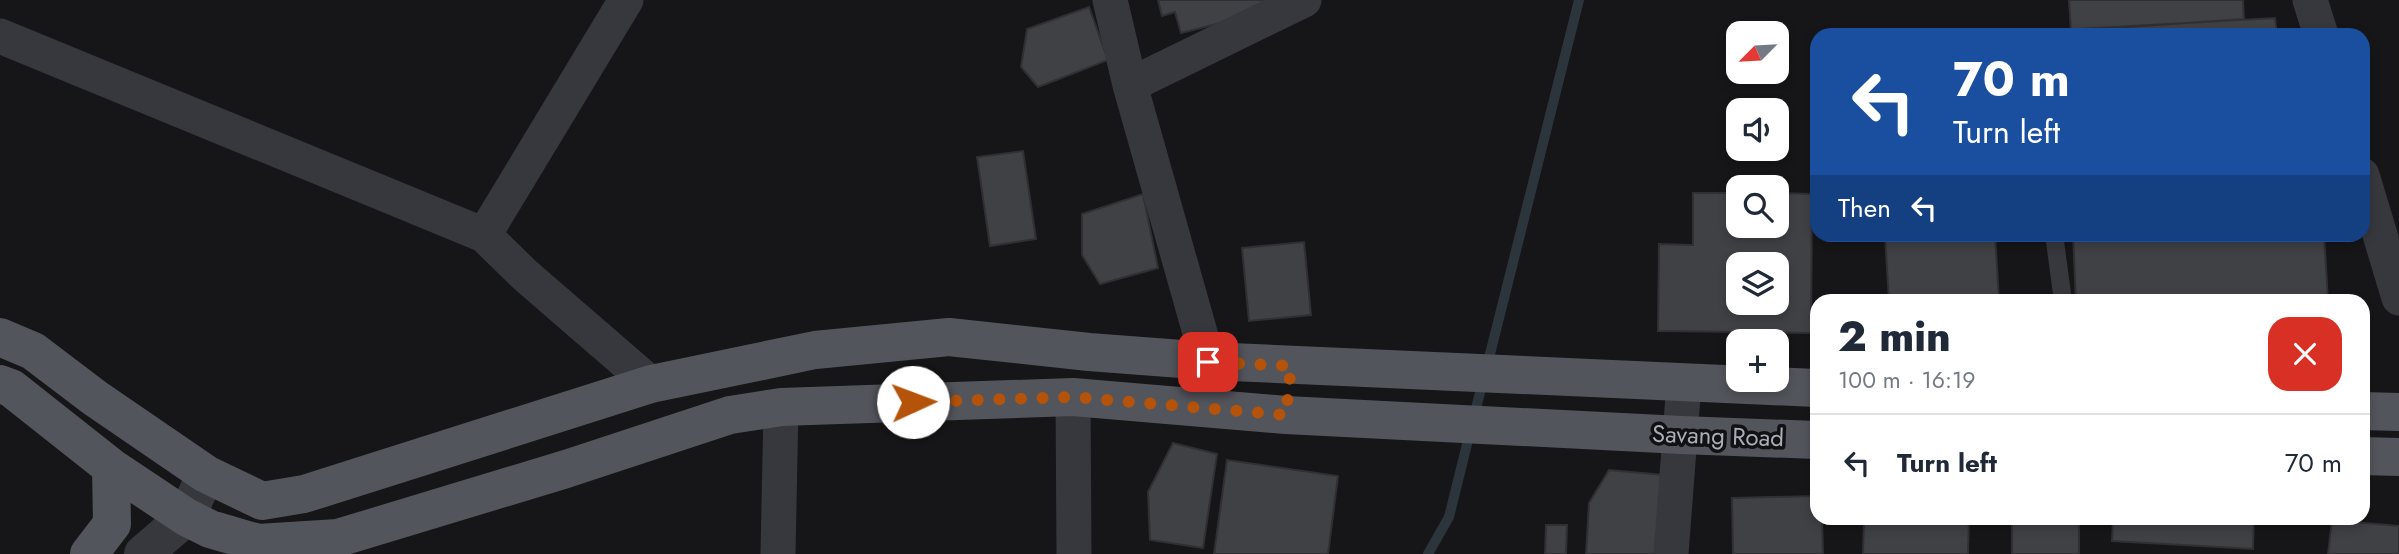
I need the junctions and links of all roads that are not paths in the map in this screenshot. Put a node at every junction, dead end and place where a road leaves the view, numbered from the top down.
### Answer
1 (625, 0) edge
2 (1110, 0) edge
3 (1304, 0) edge
4 (2310, 0) edge
5 (2319, 28) edge
6 (0, 36) edge
7 (1130, 85) junction
8 (2370, 202) edge
9 (484, 235) junction
10 (2055, 242) edge
11 (2062, 294) edge
12 (2399, 298) edge
13 (0, 337) edge
14 (1208, 362) junction
15 (1291, 366) junction
16 (1685, 383) junction
17 (0, 384) edge
18 (651, 384) junction
19 (1810, 388) edge
20 (1073, 397) junction
21 (781, 407) junction
22 (2370, 411) edge
23 (2399, 412) edge
24 (1286, 415) junction
25 (1682, 435) junction
26 (1810, 439) edge
27 (2370, 456) edge
28 (2399, 457) edge
29 (111, 467) junction
30 (206, 474) junction
31 (262, 501) junction
32 (186, 517) junction
33 (346, 546) edge
34 (241, 549) edge
35 (89, 554) edge
36 (143, 554) edge
37 (778, 554) edge
38 (1074, 554) edge
39 (1671, 554) edge

1 - 9 street
2 - 7 street
3 - 7 street
4 - 5 street
6 - 9 street
7 - 14 street
8 - 12 street
9 - 18 street
10 - 11 lane
13 - 30 main road
14 - 15 main road
14 - 18 main road
15 - 16 main road
15 - 24 main road
16 - 19 main road
16 - 25 street
17 - 29 main road
18 - 31 main road
20 - 21 main road, Savang Road
20 - 24 main road, Savang Road
20 - 38 street
21 - 33 main road, Savang Road
21 - 37 street
22 - 23 main road
24 - 25 main road, Savang Road
25 - 26 main road, Savang Road
25 - 39 street
27 - 28 main road
29 - 32 main road
29 - 35 main road
30 - 31 main road
30 - 32 street
31 - 34 street
32 - 34 main road
32 - 36 street
33 - 34 main road, Savang Road

